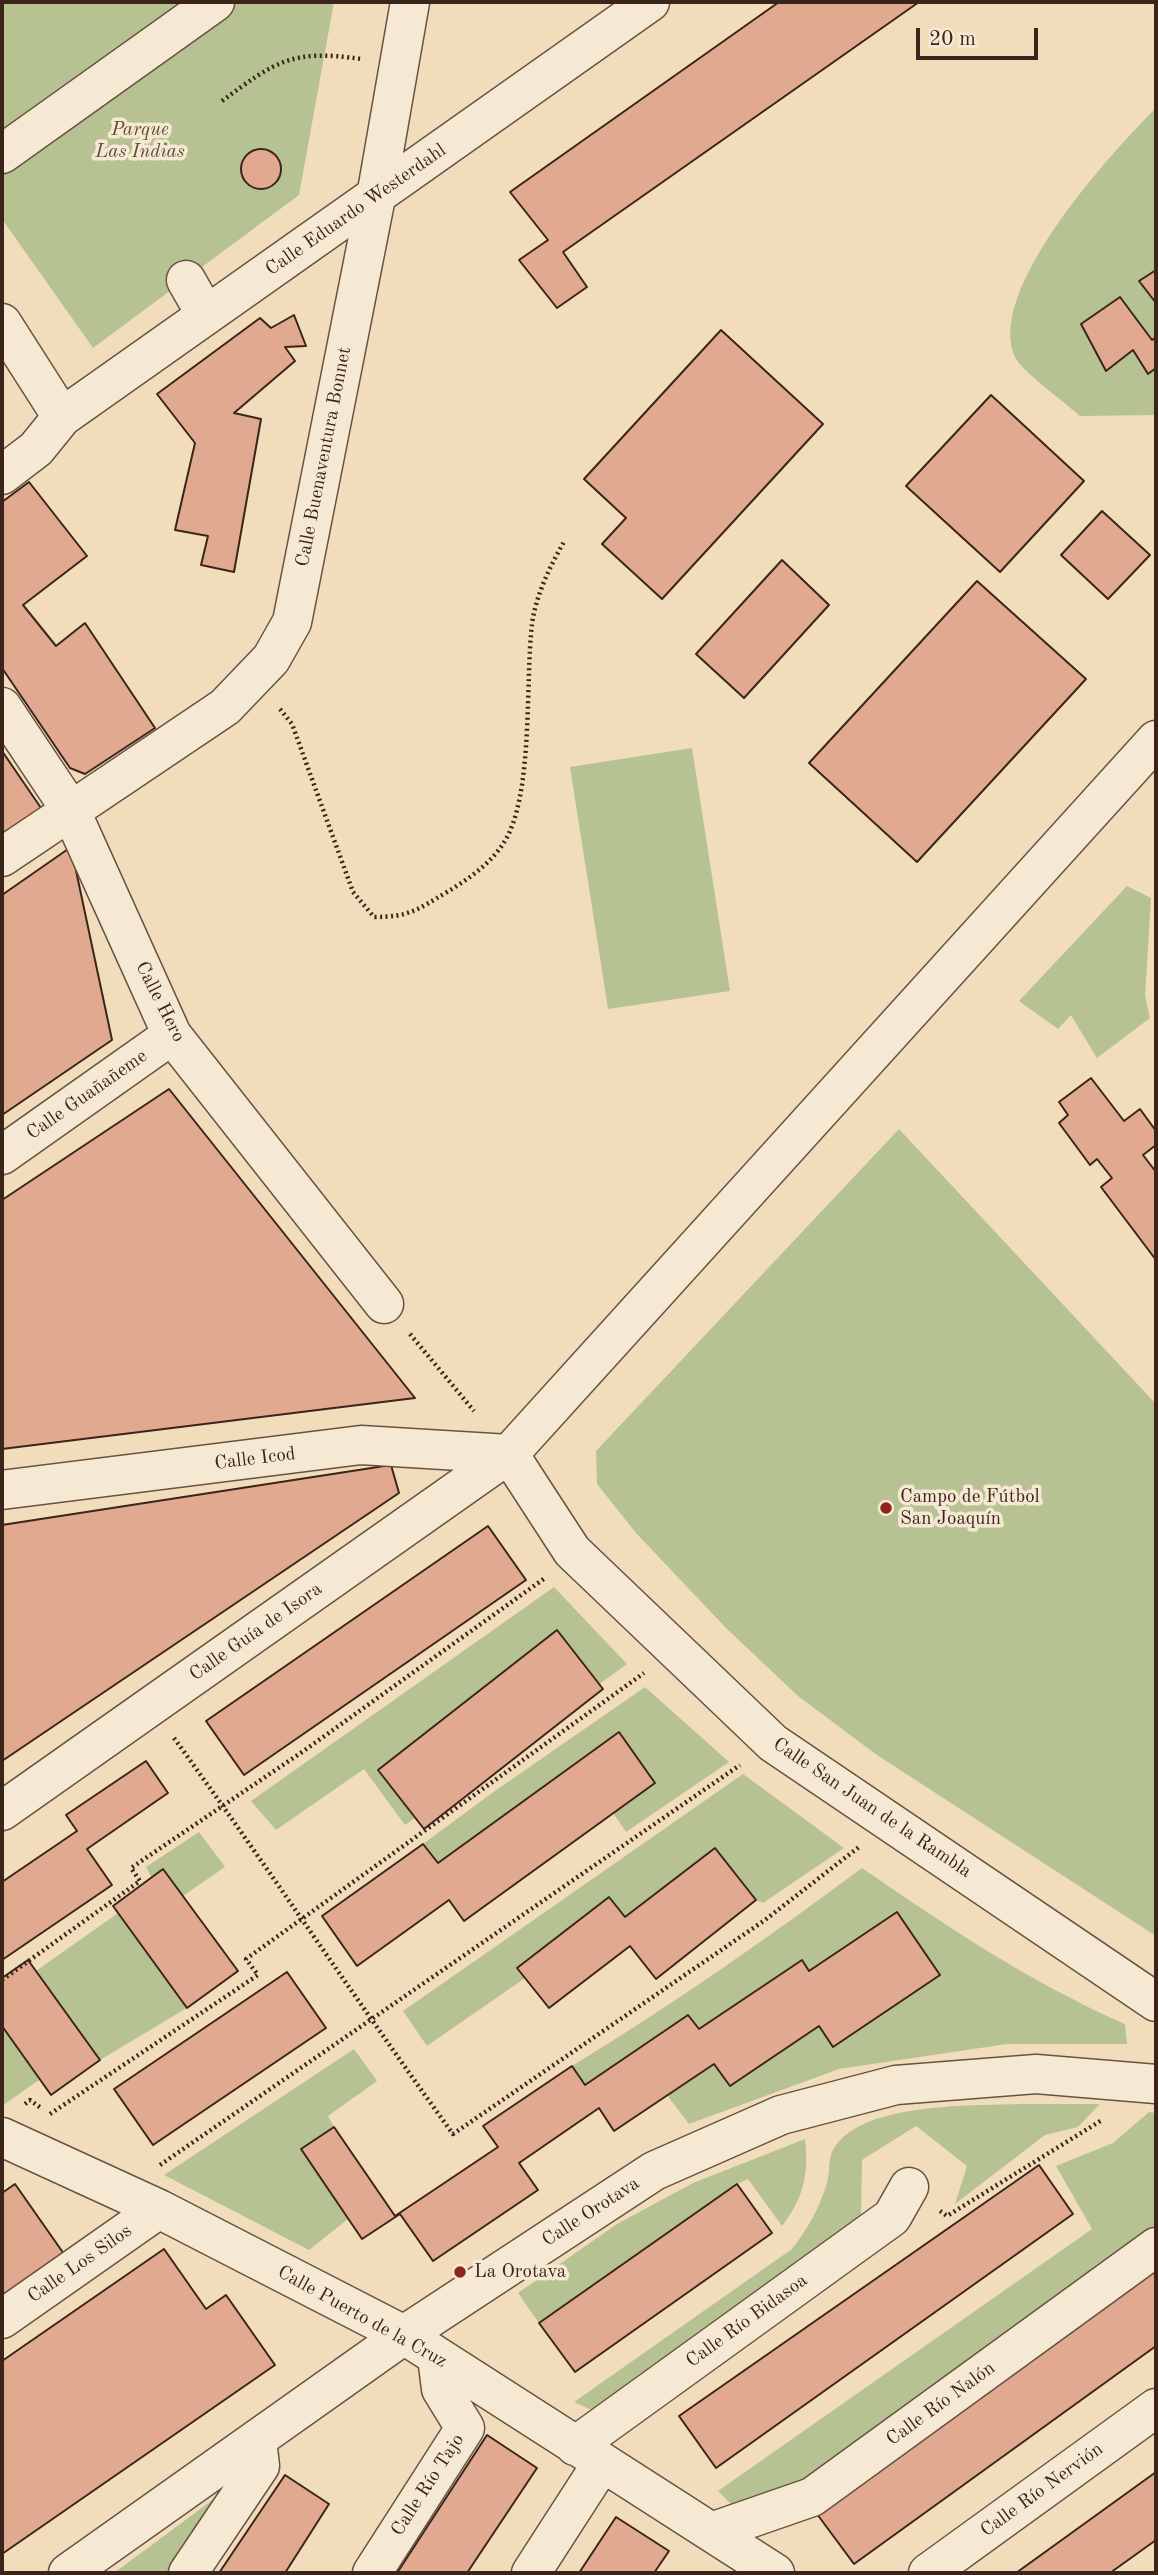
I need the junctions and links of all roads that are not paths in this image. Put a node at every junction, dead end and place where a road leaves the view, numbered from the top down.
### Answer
1 (215, 2) edge
2 (410, 2) edge
3 (650, 2) edge
4 (2, 154) edge
5 (376, 197) junction
6 (186, 280) dead end
7 (206, 315) junction
8 (2, 323) edge
9 (62, 416) junction
10 (2, 475) edge
11 (2, 707) edge
12 (1156, 740) edge
13 (70, 809) junction
14 (2, 857) edge
15 (172, 1035) junction
16 (2, 1155) edge
17 (384, 1304) road end
18 (509, 1454) junction
19 (2, 1490) edge
20 (2, 1811) edge
21 (1156, 2002) edge
22 (1147, 2083) edge
23 (11, 2121) edge
24 (909, 2187) road end
25 (159, 2209) junction
26 (1156, 2247) edge
27 (2, 2319) edge
28 (404, 2335) junction
29 (437, 2357) junction
30 (1156, 2408) edge
31 (257, 2439) junction
32 (588, 2454) junction
33 (720, 2549) edge
34 (68, 2573) edge
35 (188, 2573) edge
36 (372, 2573) edge
37 (531, 2573) edge
38 (775, 2573) edge
39 (928, 2573) edge

1 - 4 street
2 - 5 street, Calle Buenaventura Bonnet
3 - 5 street, Calle Eduardo Westerdahl
5 - 7 street, Calle Eduardo Westerdahl
5 - 13 street, Calle Buenaventura Bonnet
6 - 7 street
7 - 9 street, Calle Eduardo Westerdahl
8 - 9 street
9 - 10 street, Calle Eduardo Westerdahl
11 - 13 street, Calle Hero
12 - 18 street, Calle Guía de Isora
13 - 14 street, Calle Buenaventura Bonnet
13 - 15 street, Calle Hero
15 - 16 street, Calle Guañañeme
15 - 17 street, Calle Hero
18 - 19 street, Calle Icod
18 - 20 street, Calle Guía de Isora
18 - 21 street, Calle San Juan de la Rambla
22 - 28 street, Calle Orotava
23 - 25 street, Calle Puerto de la Cruz
24 - 32 street, Calle Río Bidasoa
25 - 27 street, Calle Los Silos
25 - 28 street, Calle Puerto de la Cruz
26 - 33 street, Calle Río Nalón
28 - 29 street, Calle Puerto de la Cruz
28 - 31 street, Calle Orotava
29 - 32 street, Calle Puerto de la Cruz
29 - 36 street, Calle Río Tajo
30 - 39 street, Calle Río Nervión
31 - 34 street, Calle Orotava
31 - 35 street
32 - 33 street, Calle Puerto de la Cruz
32 - 37 street
33 - 38 street, Calle Puerto de la Cruz

